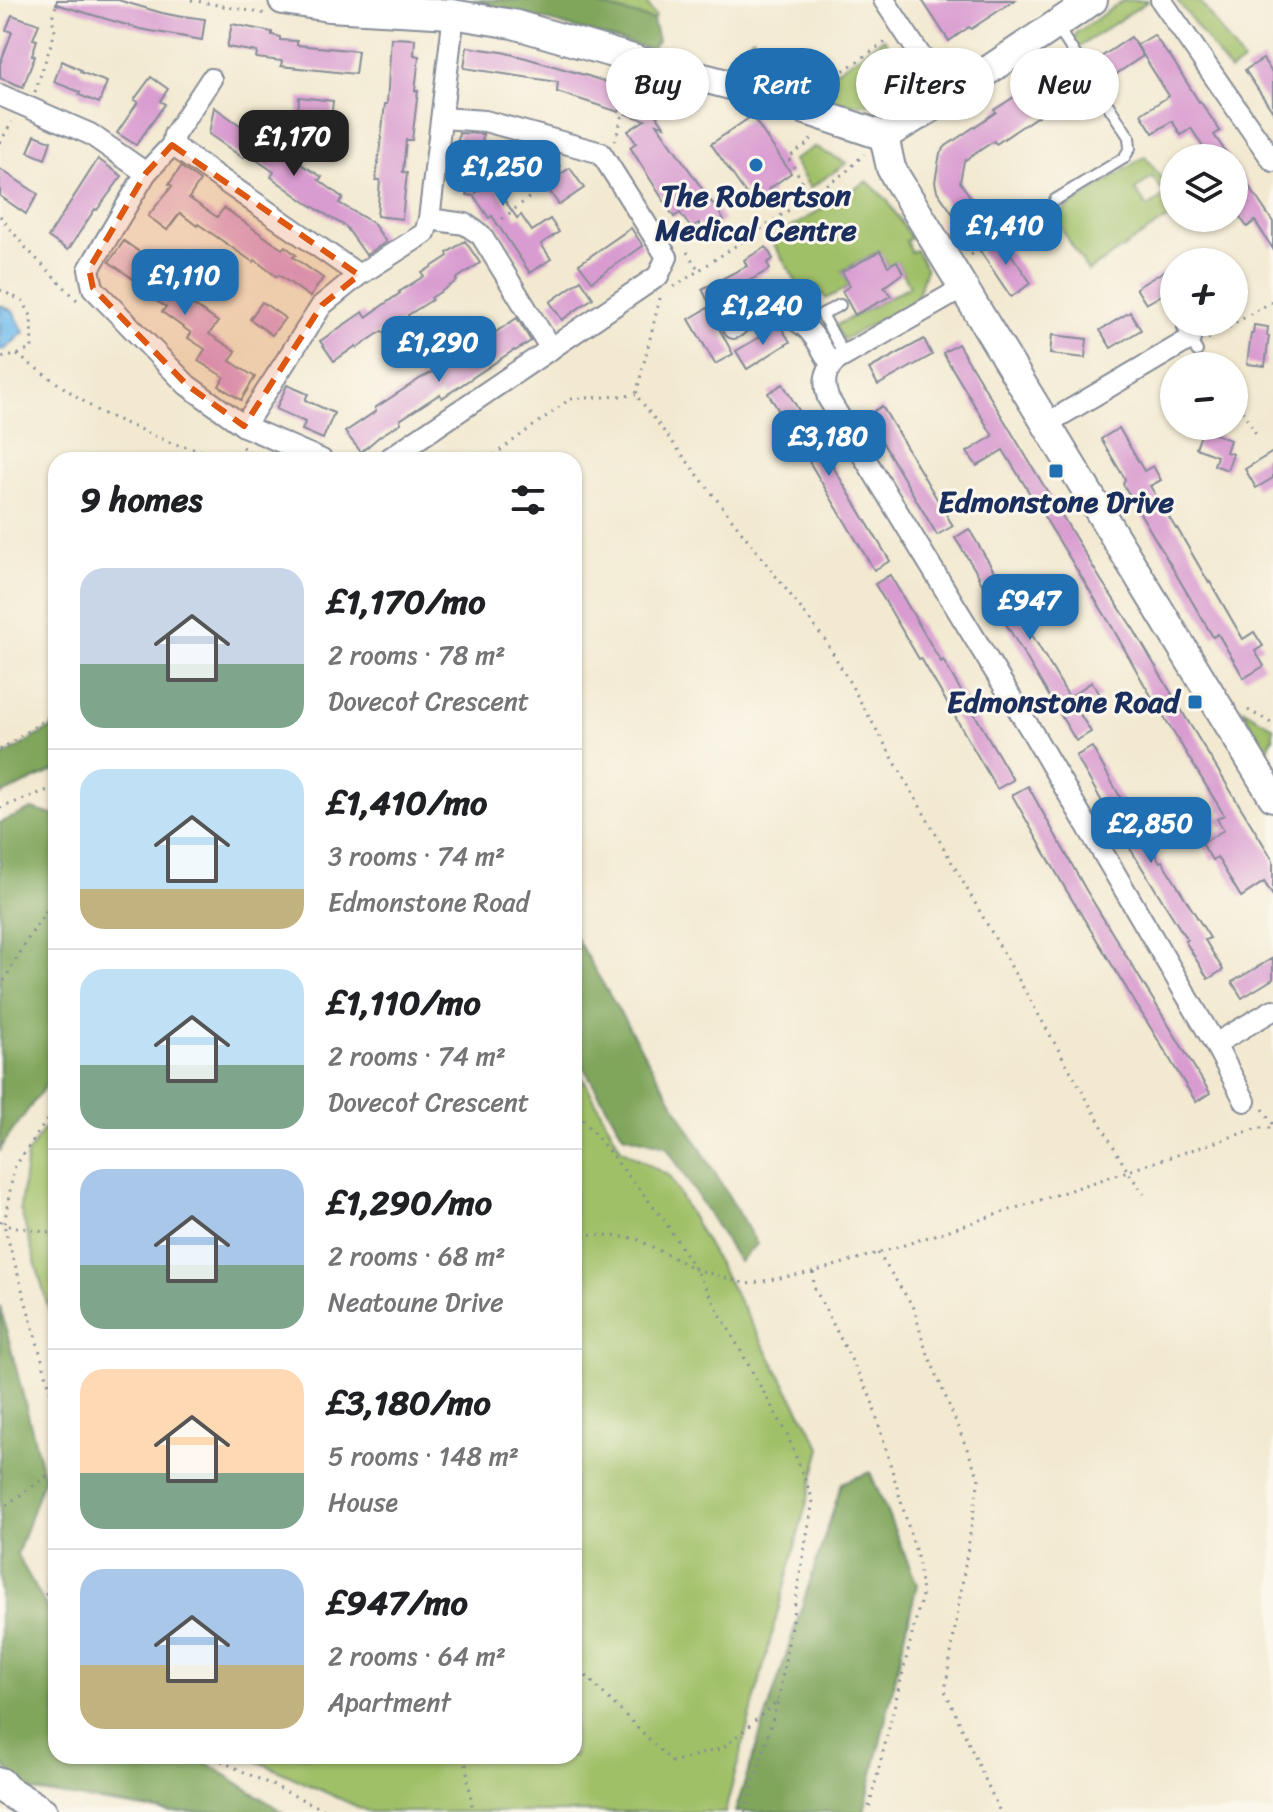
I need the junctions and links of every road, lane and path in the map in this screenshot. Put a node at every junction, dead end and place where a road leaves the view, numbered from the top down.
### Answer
1 (58, 0) edge
2 (884, 0) edge
3 (1093, 0) edge
4 (1161, 0) edge
5 (298, 1) edge
6 (452, 14) junction
7 (1056, 25) junction
8 (888, 40) dead end
9 (916, 48) edge
10 (994, 67) edge
11 (840, 73) edge
12 (211, 79) dead end
13 (725, 84) edge
14 (0, 95) edge
15 (26, 106) junction
16 (442, 118) junction
17 (622, 120) edge
18 (820, 120) edge
19 (834, 120) edge
20 (911, 120) edge
21 (884, 136) junction
22 (0, 143) edge
23 (172, 145) junction
24 (594, 150) junction
25 (1273, 161) edge
26 (146, 173) junction
27 (811, 195) dead end
28 (1055, 200) dead end
29 (1041, 206) dead end
30 (0, 216) edge
31 (429, 219) junction
32 (481, 235) junction
33 (24, 246) dead end
34 (359, 275) junction
35 (658, 276) junction
36 (957, 278) junction
37 (0, 290) edge
38 (1273, 301) edge
39 (840, 305) dead end
40 (734, 328) dead end
41 (1193, 340) joint
42 (551, 349) junction
43 (17, 355) junction
44 (0, 358) edge
45 (838, 360) junction
46 (636, 395) junction
47 (1248, 420) edge
48 (1046, 424) junction
49 (244, 426) junction
50 (1258, 437) dead end
51 (208, 452) edge
52 (304, 452) edge
53 (399, 452) edge
54 (498, 452) edge
55 (48, 717) edge
56 (0, 750) edge
57 (1271, 788) edge
58 (48, 790) edge
59 (0, 808) edge
60 (48, 909) edge
61 (0, 988) edge
62 (1273, 1010) edge
63 (1215, 1044) junction
64 (1245, 1101) dead end
65 (582, 1118) edge
66 (48, 1119) edge
67 (1273, 1128) edge
68 (1128, 1172) junction
69 (1144, 1194) dead end
70 (0, 1221) edge
71 (4, 1225) junction
72 (48, 1233) edge
73 (582, 1234) edge
74 (878, 1253) junction
75 (695, 1269) junction
76 (813, 1272) junction
77 (48, 1381) edge
78 (48, 1475) edge
79 (0, 1510) edge
80 (582, 1672) edge
81 (778, 1701) junction
82 (227, 1764) edge
83 (466, 1764) edge
84 (0, 1783) edge
85 (42, 1812) edge
86 (329, 1812) edge
87 (473, 1812) edge
88 (745, 1812) edge
89 (868, 1812) edge
90 (1000, 1812) edge

1 - 15 path
2 - 9 street
3 - 7 street
4 - 25 street
5 - 6 street
6 - 13 street
6 - 16 street
7 - 10 street
7 - 28 lane
8 - 11 path
12 - 23 street
14 - 15 street
15 - 22 path
15 - 26 street
16 - 24 street
16 - 31 street
17 - 24 path
18 - 27 path
19 - 21 street
20 - 21 street
21 - 36 street
23 - 26 street
23 - 34 street
24 - 32 path
24 - 35 street
26 - 49 street
29 - 36 path
30 - 33 path
31 - 32 street
31 - 34 street
32 - 42 street
34 - 49 street
35 - 42 street
35 - 46 path
36 - 45 street
36 - 48 street
37 - 43 path
38 - 41 path
39 - 45 lane
40 - 45 street
41 - 48 street
42 - 53 street
43 - 44 path
43 - 51 path
45 - 63 street
46 - 54 path
46 - 68 path
47 - 50 path
48 - 57 street
49 - 52 street
55 - 56 path
58 - 59 path
60 - 61 path
62 - 63 street
63 - 64 street
65 - 75 path
66 - 71 path
67 - 68 path
68 - 69 path
68 - 74 path
70 - 71 path
71 - 72 path
71 - 77 path
73 - 75 path
74 - 76 path
74 - 90 path
75 - 76 path
75 - 81 path
76 - 89 path
78 - 79 path
80 - 81 path
81 - 88 path
82 - 86 path
83 - 87 path
84 - 85 main road

